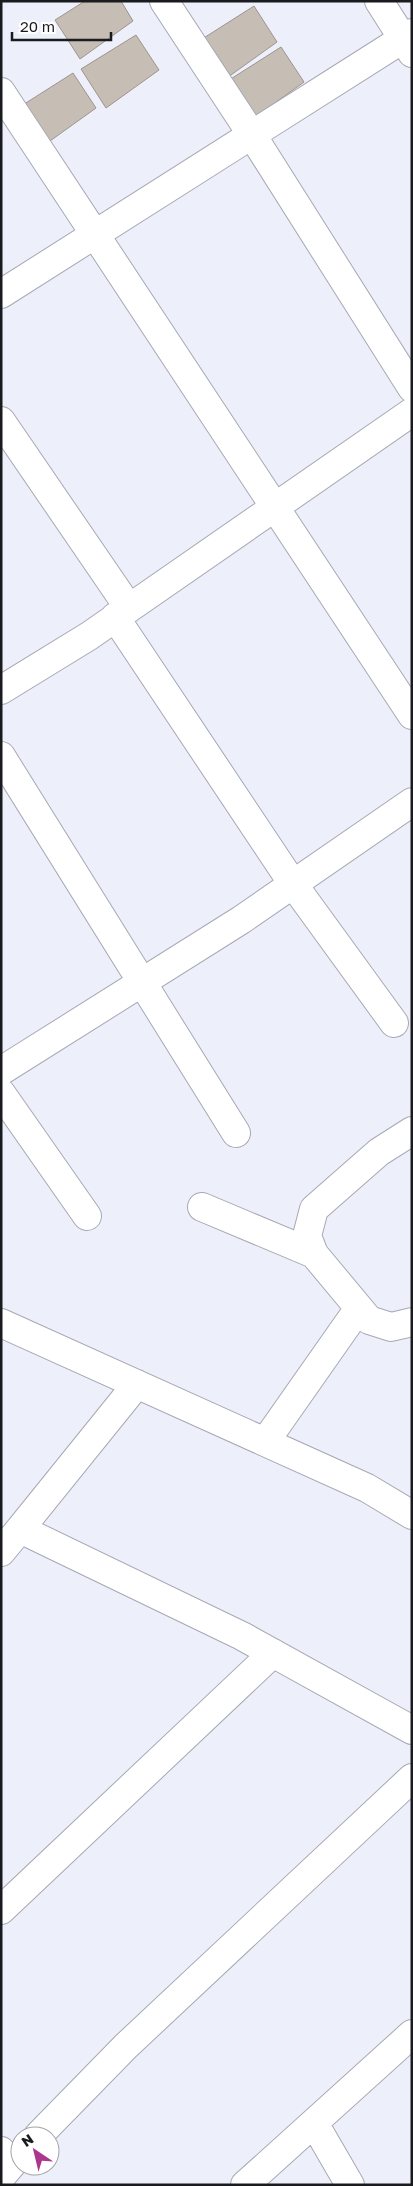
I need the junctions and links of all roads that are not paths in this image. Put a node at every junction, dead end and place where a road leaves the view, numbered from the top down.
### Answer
1 (164, 1) edge
2 (378, 1) edge
3 (409, 42) edge
4 (1, 92) edge
5 (252, 135) junction
6 (95, 234) junction
7 (1, 294) edge
8 (412, 388) edge
9 (412, 412) edge
10 (1, 420) edge
11 (274, 507) junction
12 (122, 612) junction
13 (1, 690) edge
14 (412, 715) edge
15 (1, 756) edge
16 (412, 802) edge
17 (293, 884) junction
18 (142, 982) junction
19 (394, 1023) dead end
20 (1, 1072) edge
21 (1, 1093) edge
22 (412, 1131) edge
23 (236, 1133) dead end
24 (202, 1208) dead end
25 (88, 1216) dead end
26 (314, 1254) junction
27 (359, 1308) junction
28 (412, 1322) edge
29 (1, 1323) edge
30 (137, 1384) junction
31 (265, 1442) junction
32 (412, 1514) edge
33 (20, 1529) junction
34 (1, 1552) edge
35 (273, 1653) junction
36 (412, 1730) edge
37 (412, 1778) edge
38 (1, 1910) edge
39 (412, 2034) edge
40 (314, 2123) junction
41 (48, 2126) edge
42 (245, 2185) edge
43 (350, 2185) edge

1 - 5 street
2 - 3 street
3 - 5 street
4 - 6 street
5 - 6 street
5 - 8 street
6 - 7 street
6 - 11 street
9 - 11 street
10 - 12 street
11 - 12 street
11 - 14 street
12 - 13 street
12 - 17 street
15 - 18 street
16 - 17 street
17 - 18 street
17 - 19 street
18 - 20 street
18 - 23 street
21 - 25 street
22 - 26 street
24 - 26 street
26 - 27 street
27 - 28 street
27 - 31 street
29 - 30 street
30 - 31 street
30 - 33 street
31 - 32 street
33 - 34 street
33 - 35 street
35 - 36 street
35 - 38 street
37 - 41 street
39 - 40 street
40 - 42 street
40 - 43 street

